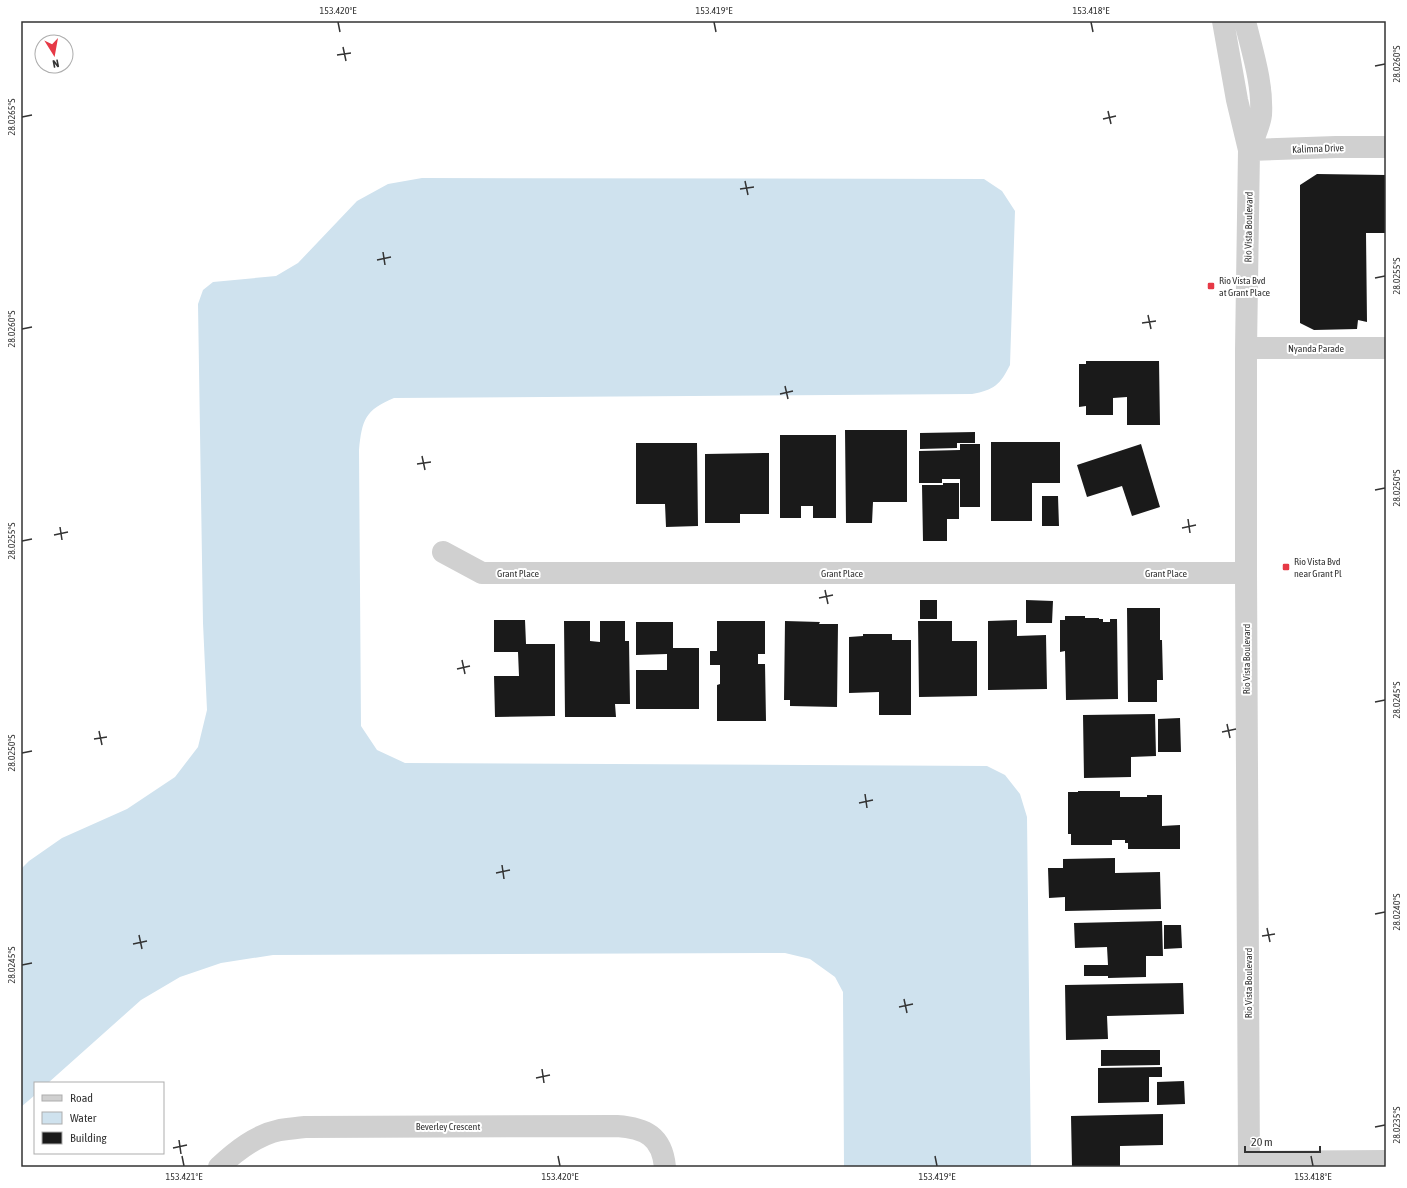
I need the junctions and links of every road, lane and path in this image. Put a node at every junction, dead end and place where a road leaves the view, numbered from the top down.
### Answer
1 (1223, 21) edge
2 (1245, 21) edge
3 (1386, 147) edge
4 (1250, 150) junction
5 (1386, 348) edge
6 (1246, 350) junction
7 (443, 552) dead end
8 (1246, 573) junction
9 (1386, 1161) edge
10 (1249, 1165) edge
11 (219, 1167) edge
12 (665, 1167) edge

1 - 4 street, Rio Vista Boulevard
2 - 4 street, Rio Vista Boulevard
3 - 4 street, Kalimna Drive
4 - 6 street, Rio Vista Boulevard
5 - 6 street, Nyanda Parade
6 - 8 street, Rio Vista Boulevard
7 - 8 street, Grant Place
8 - 10 street, Rio Vista Boulevard
9 - 10 street
11 - 12 street, Beverley Crescent

